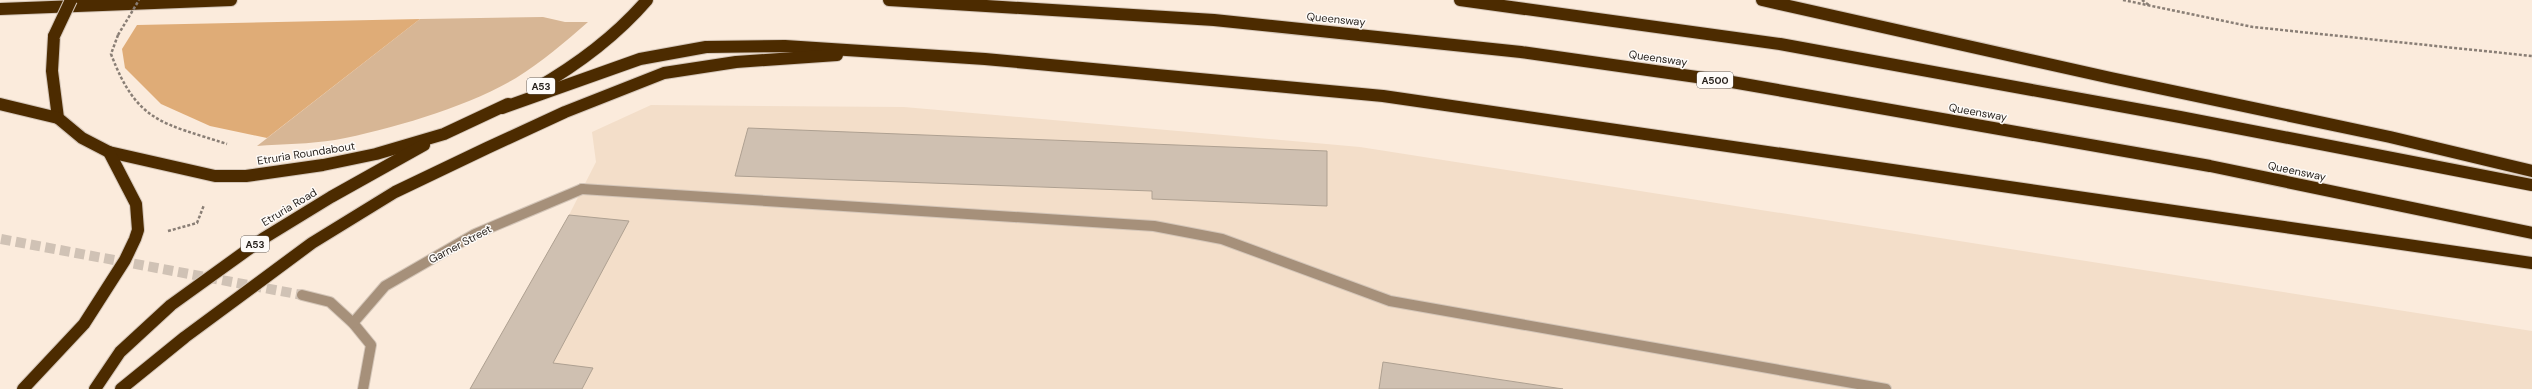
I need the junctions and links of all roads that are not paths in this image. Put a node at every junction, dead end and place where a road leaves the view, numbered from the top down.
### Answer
1 (71, 0) edge
2 (231, 0) edge
3 (647, 0) edge
4 (889, 0) edge
5 (1460, 0) edge
6 (1762, 0) edge
7 (0, 9) edge
8 (886, 52) junction
9 (0, 104) edge
10 (502, 108) junction
11 (58, 118) junction
12 (444, 134) junction
13 (109, 152) junction
14 (2532, 171) edge
15 (2532, 185) edge
16 (2532, 233) edge
17 (2532, 263) edge
18 (302, 295) tunnel mouth
19 (353, 323) junction
20 (23, 389) edge
21 (95, 389) edge
22 (121, 389) edge
23 (363, 389) edge
24 (1886, 389) edge

1 - 11 highway, bridge
2 - 7 highway
3 - 10 highway, Etruria Roundabout / A53
4 - 16 highway, Queensway / A500
5 - 15 highway
6 - 14 highway
8 - 10 highway
8 - 17 highway
8 - 22 highway
9 - 11 highway
10 - 12 highway, Etruria Roundabout / A53
11 - 13 highway, Etruria Roundabout / A53
12 - 13 highway, Etruria Roundabout / A53
12 - 21 highway, Etruria Road / A53
13 - 20 highway
18 - 19 street
19 - 23 street
19 - 24 street, Garner Street

